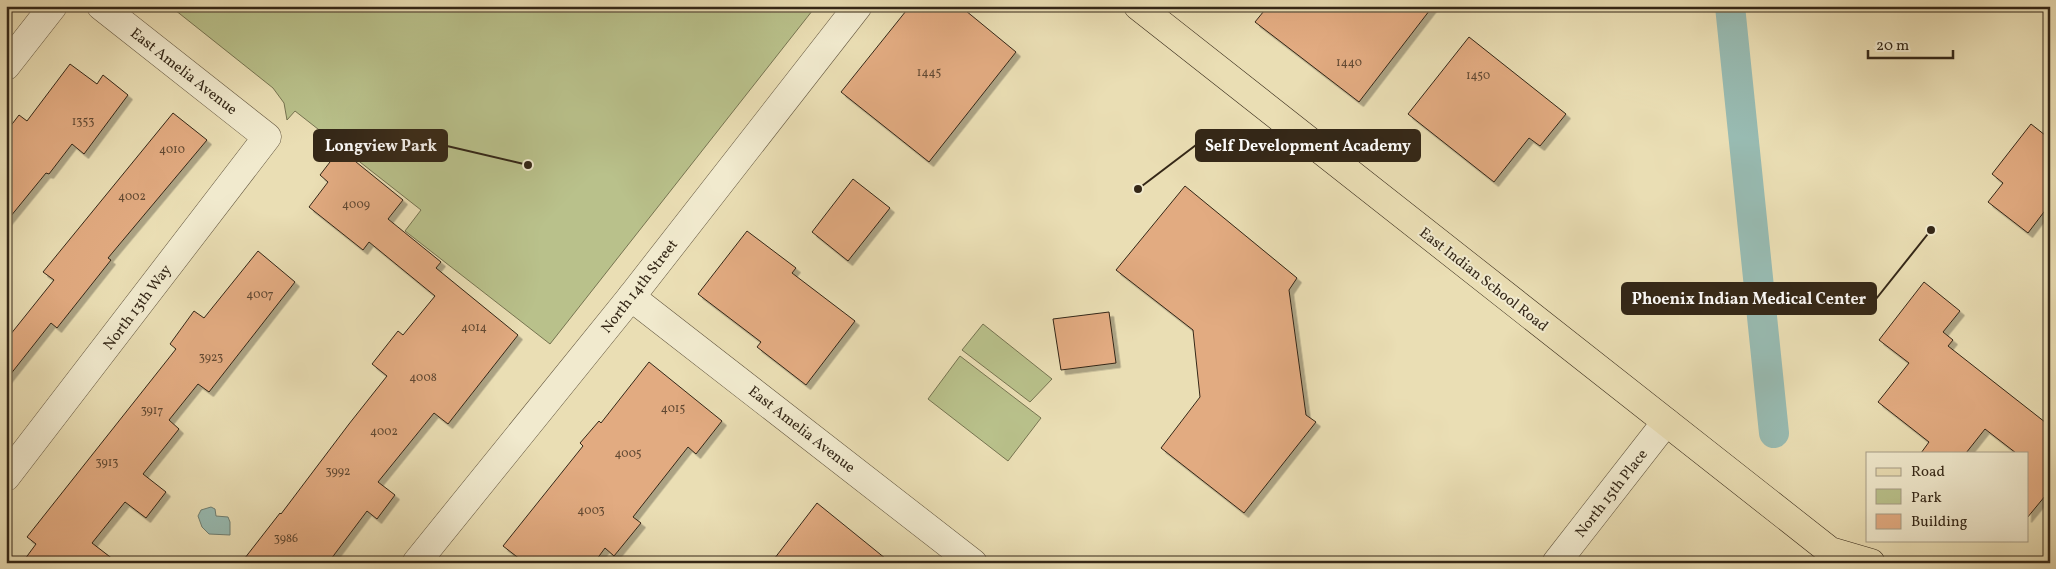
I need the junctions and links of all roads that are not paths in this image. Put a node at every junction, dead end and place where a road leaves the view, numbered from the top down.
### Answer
1 (53, 6) edge
2 (101, 6) edge
3 (858, 6) edge
4 (1138, 6) edge
5 (6, 66) edge
6 (267, 137) joint
7 (631, 297) junction
8 (1666, 422) junction
9 (6, 477) edge
10 (1833, 557) edge
11 (958, 558) edge
12 (416, 563) edge
13 (1556, 563) edge
14 (1872, 563) edge

1 - 5 street
2 - 6 street, East Amelia Avenue
3 - 7 street, North 14th Street
4 - 8 main road, East Indian School Road
6 - 9 street, North 13th Way
7 - 11 street, East Amelia Avenue
7 - 12 street, North 14th Street
8 - 10 main road, East Indian School Road
8 - 13 street, North 15th Place
10 - 14 main road, East Indian School Road

